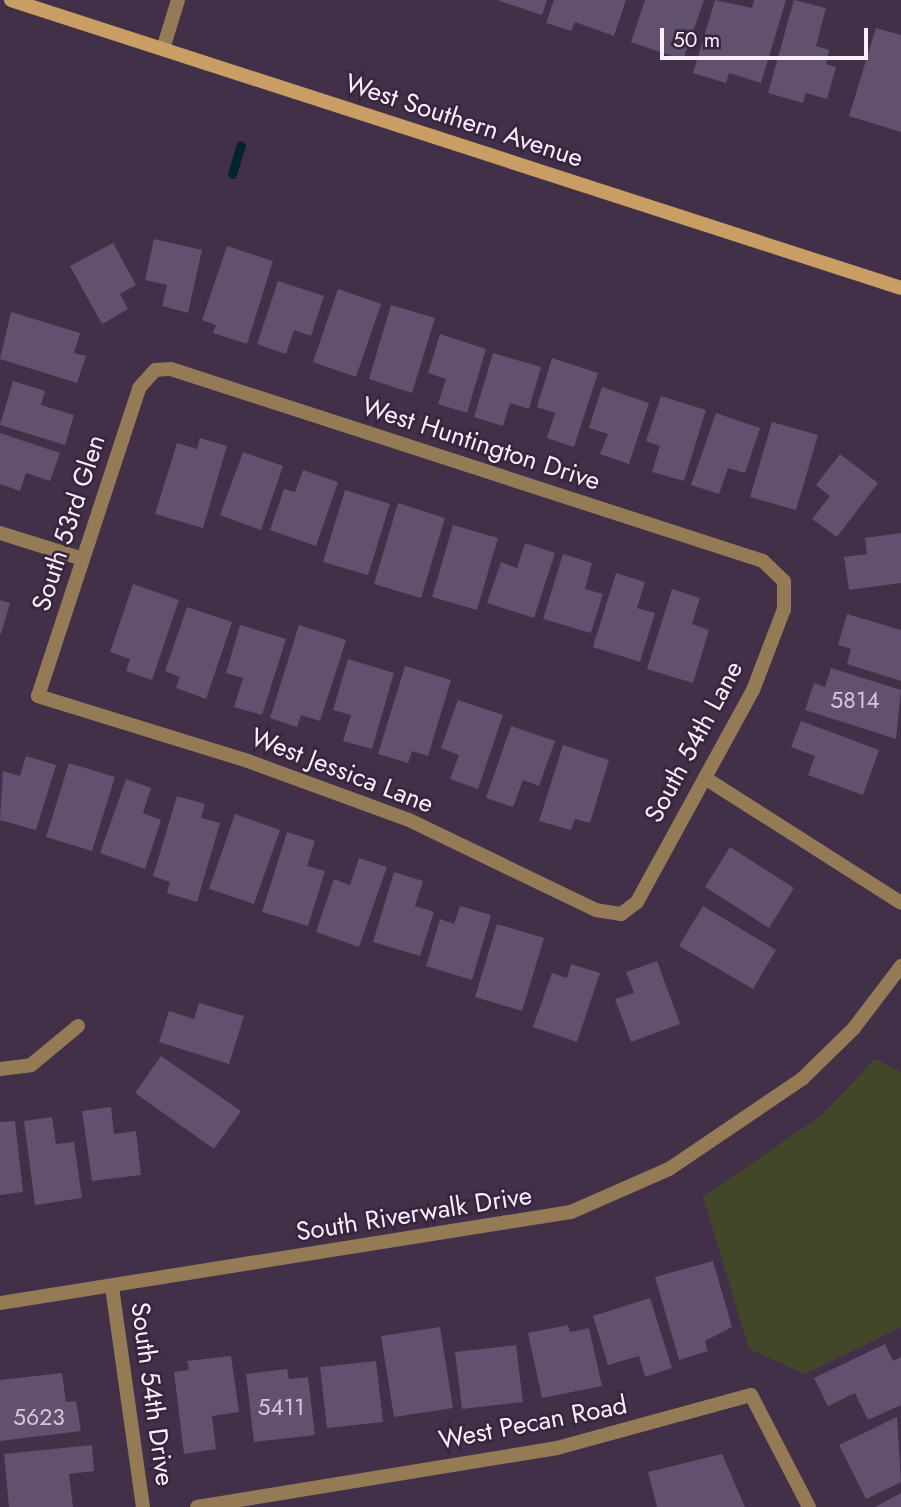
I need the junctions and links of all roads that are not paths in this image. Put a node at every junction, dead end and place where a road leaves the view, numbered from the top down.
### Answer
1 (11, 0) edge
2 (178, 0) edge
3 (163, 49) junction
4 (901, 288) edge
5 (155, 370) joint
6 (0, 533) edge
7 (83, 559) junction
8 (785, 581) joint
9 (38, 696) joint
10 (705, 778) junction
11 (901, 903) edge
12 (621, 914) joint
13 (901, 966) edge
14 (78, 1026) dead end
15 (0, 1069) edge
16 (112, 1287) junction
17 (0, 1303) edge
18 (143, 1507) edge
19 (197, 1507) edge
20 (808, 1507) edge

1 - 3 main road, West Southern Avenue
2 - 3 street
3 - 4 main road, West Southern Avenue
5 - 7 street, South 53rd Glen
5 - 8 street, West Huntington Drive
6 - 7 street
7 - 9 street, South 53rd Glen
8 - 10 street, South 54th Lane
9 - 12 street, West Jessica Lane
10 - 11 street
10 - 12 street, South 54th Lane
13 - 16 street, South Riverwalk Drive
14 - 15 street
16 - 17 street, South Riverwalk Drive
16 - 18 street, South 54th Drive
19 - 20 street, West Pecan Road

